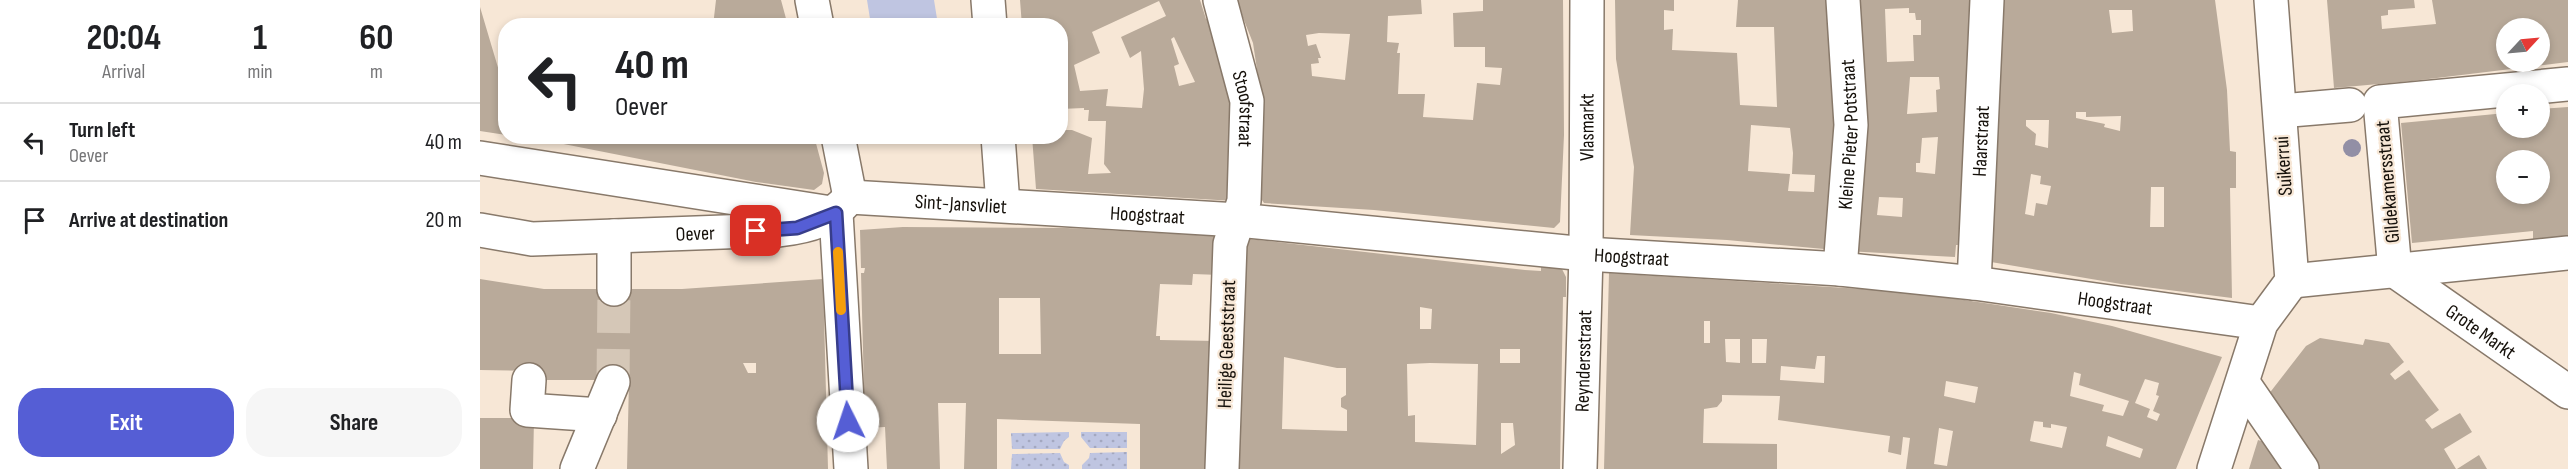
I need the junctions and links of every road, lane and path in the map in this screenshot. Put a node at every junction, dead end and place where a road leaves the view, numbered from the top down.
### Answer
1 (812, 0) edge
2 (988, 0) edge
3 (1220, 0) edge
4 (1587, 0) edge
5 (1843, 0) edge
6 (1987, 0) edge
7 (2271, 0) edge
8 (815, 18) edge
9 (989, 18) edge
10 (2568, 84) edge
11 (2350, 105) dead end
12 (2280, 111) junction
13 (839, 144) edge
14 (999, 144) edge
15 (480, 158) edge
16 (843, 205) junction
17 (1003, 205) junction
18 (1238, 220) junction
19 (480, 230) edge
20 (614, 236) junction
21 (2568, 253) edge
22 (1586, 254) junction
23 (1839, 269) junction
24 (2395, 271) junction
25 (2292, 281) junction
26 (1974, 283) junction
27 (614, 289) tunnel mouth
28 (2261, 323) junction
29 (528, 380) dead end
30 (613, 382) tunnel mouth
31 (2242, 383) junction
32 (2568, 392) edge
33 (600, 415) junction
34 (577, 469) edge
35 (851, 469) edge
36 (1222, 469) edge
37 (1580, 469) edge
38 (2214, 469) edge
39 (2302, 469) edge

1 - 8 street
2 - 9 street
3 - 18 street, Stoofstraat
4 - 22 street, Vlasmarkt
5 - 23 street, Kleine Pieter Potstraat
6 - 26 street, Haarstraat
7 - 12 street, Suikerrui
10 - 24 street, Gildekamersstraat
11 - 12 street
12 - 25 street, Suikerrui
13 - 16 street
14 - 17 street, Sint-Jansvliet
15 - 16 street, Oever
16 - 17 street, Sint-Jansvliet
16 - 20 street, Oever
16 - 35 street
17 - 18 street, Hoogstraat
18 - 22 street, Hoogstraat
18 - 36 street, Heilige Geeststraat
19 - 20 street, Oever
20 - 27 street
21 - 24 street
22 - 23 street, Hoogstraat
22 - 37 street, Reyndersstraat
23 - 26 street, Hoogstraat
24 - 25 street
24 - 32 street, Grote Markt
25 - 28 street
26 - 28 street, Hoogstraat
28 - 31 street
29 - 33 street
30 - 33 street
31 - 38 street
31 - 39 street
33 - 34 street

